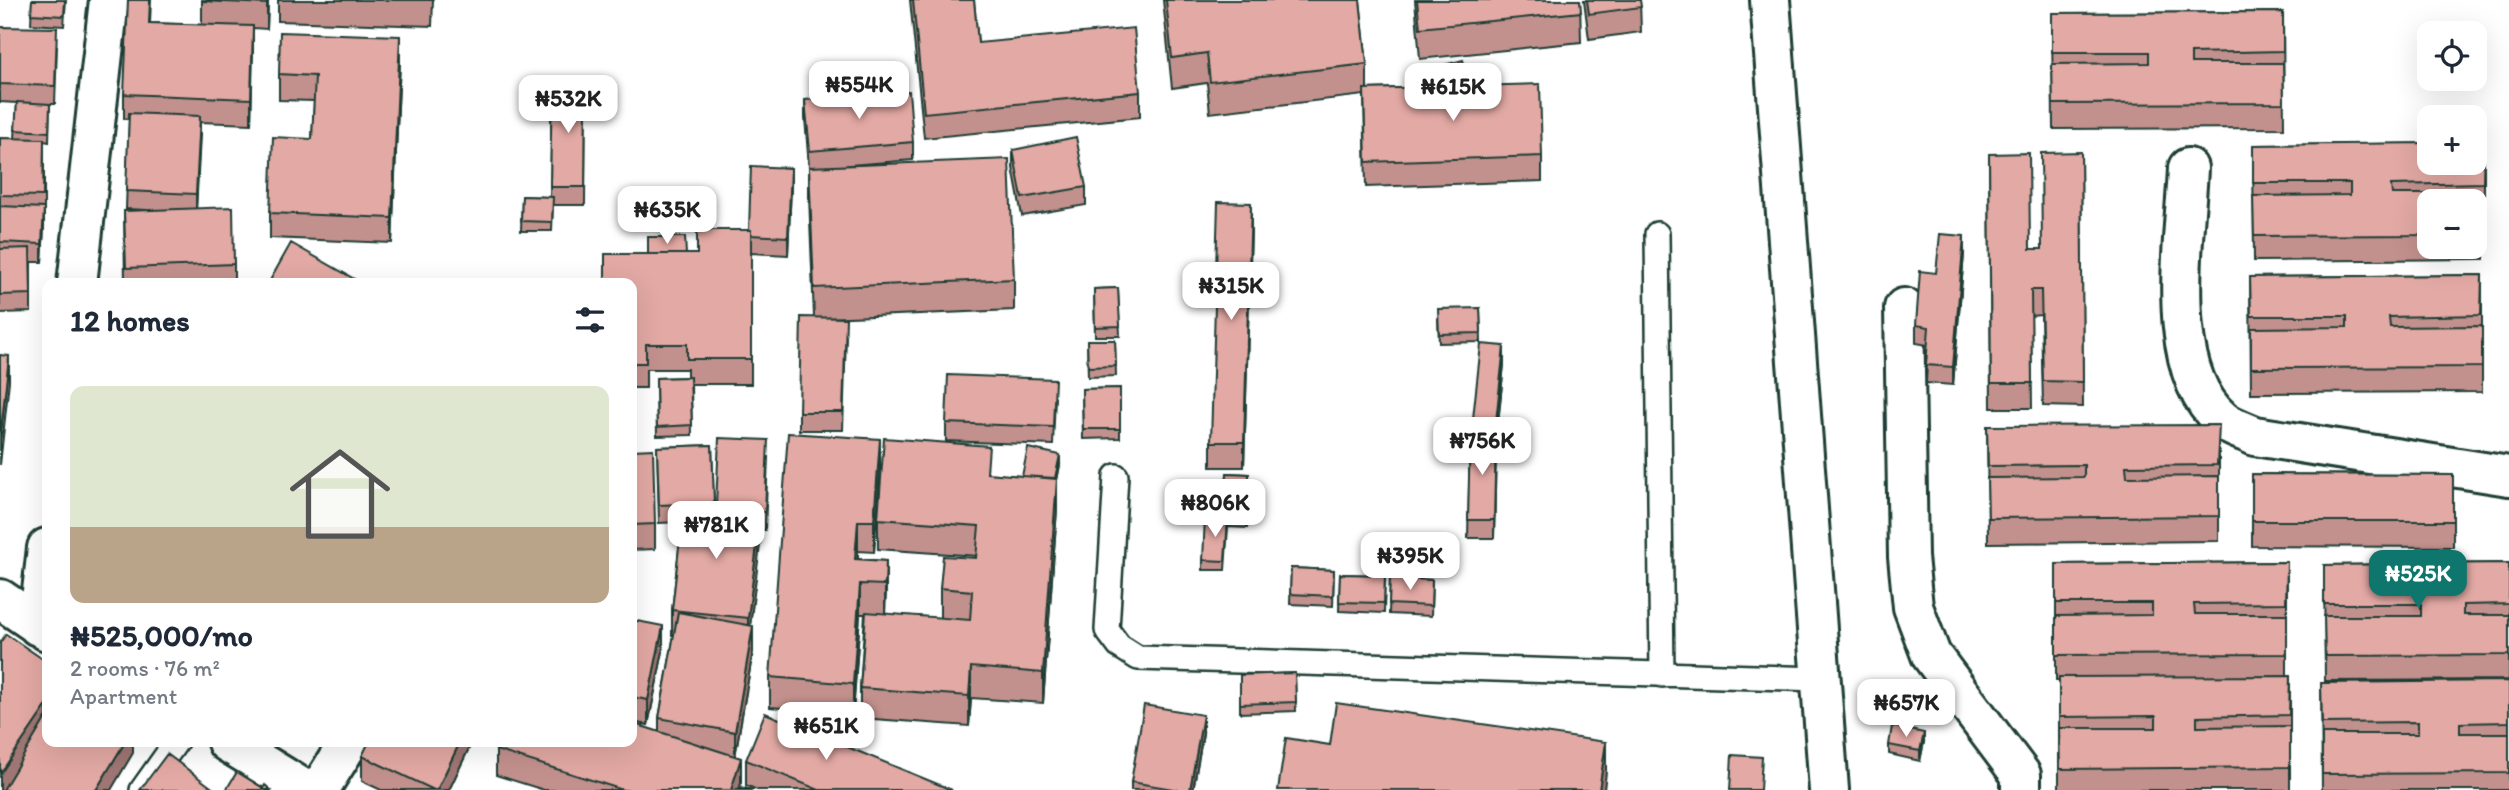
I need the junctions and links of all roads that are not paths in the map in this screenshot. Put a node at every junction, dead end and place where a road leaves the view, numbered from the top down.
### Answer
1 (109, 0) edge
2 (1770, 0) edge
3 (2188, 168) dead end
4 (1657, 234) dead end
5 (78, 278) edge
6 (1903, 308) dead end
7 (1116, 476) dead end
8 (2509, 477) edge
9 (0, 599) edge
10 (42, 627) edge
11 (1662, 675) junction
12 (1821, 680) junction
13 (172, 747) edge
14 (235, 747) edge
15 (346, 747) edge
16 (142, 790) edge
17 (305, 790) edge
18 (319, 790) edge
19 (1829, 790) edge
20 (2021, 790) edge

1 - 5 street
2 - 12 street
3 - 8 street
4 - 11 lane
6 - 20 street
7 - 11 lane
9 - 10 street
11 - 12 lane
12 - 19 street
13 - 16 lane
14 - 17 street
15 - 18 street

